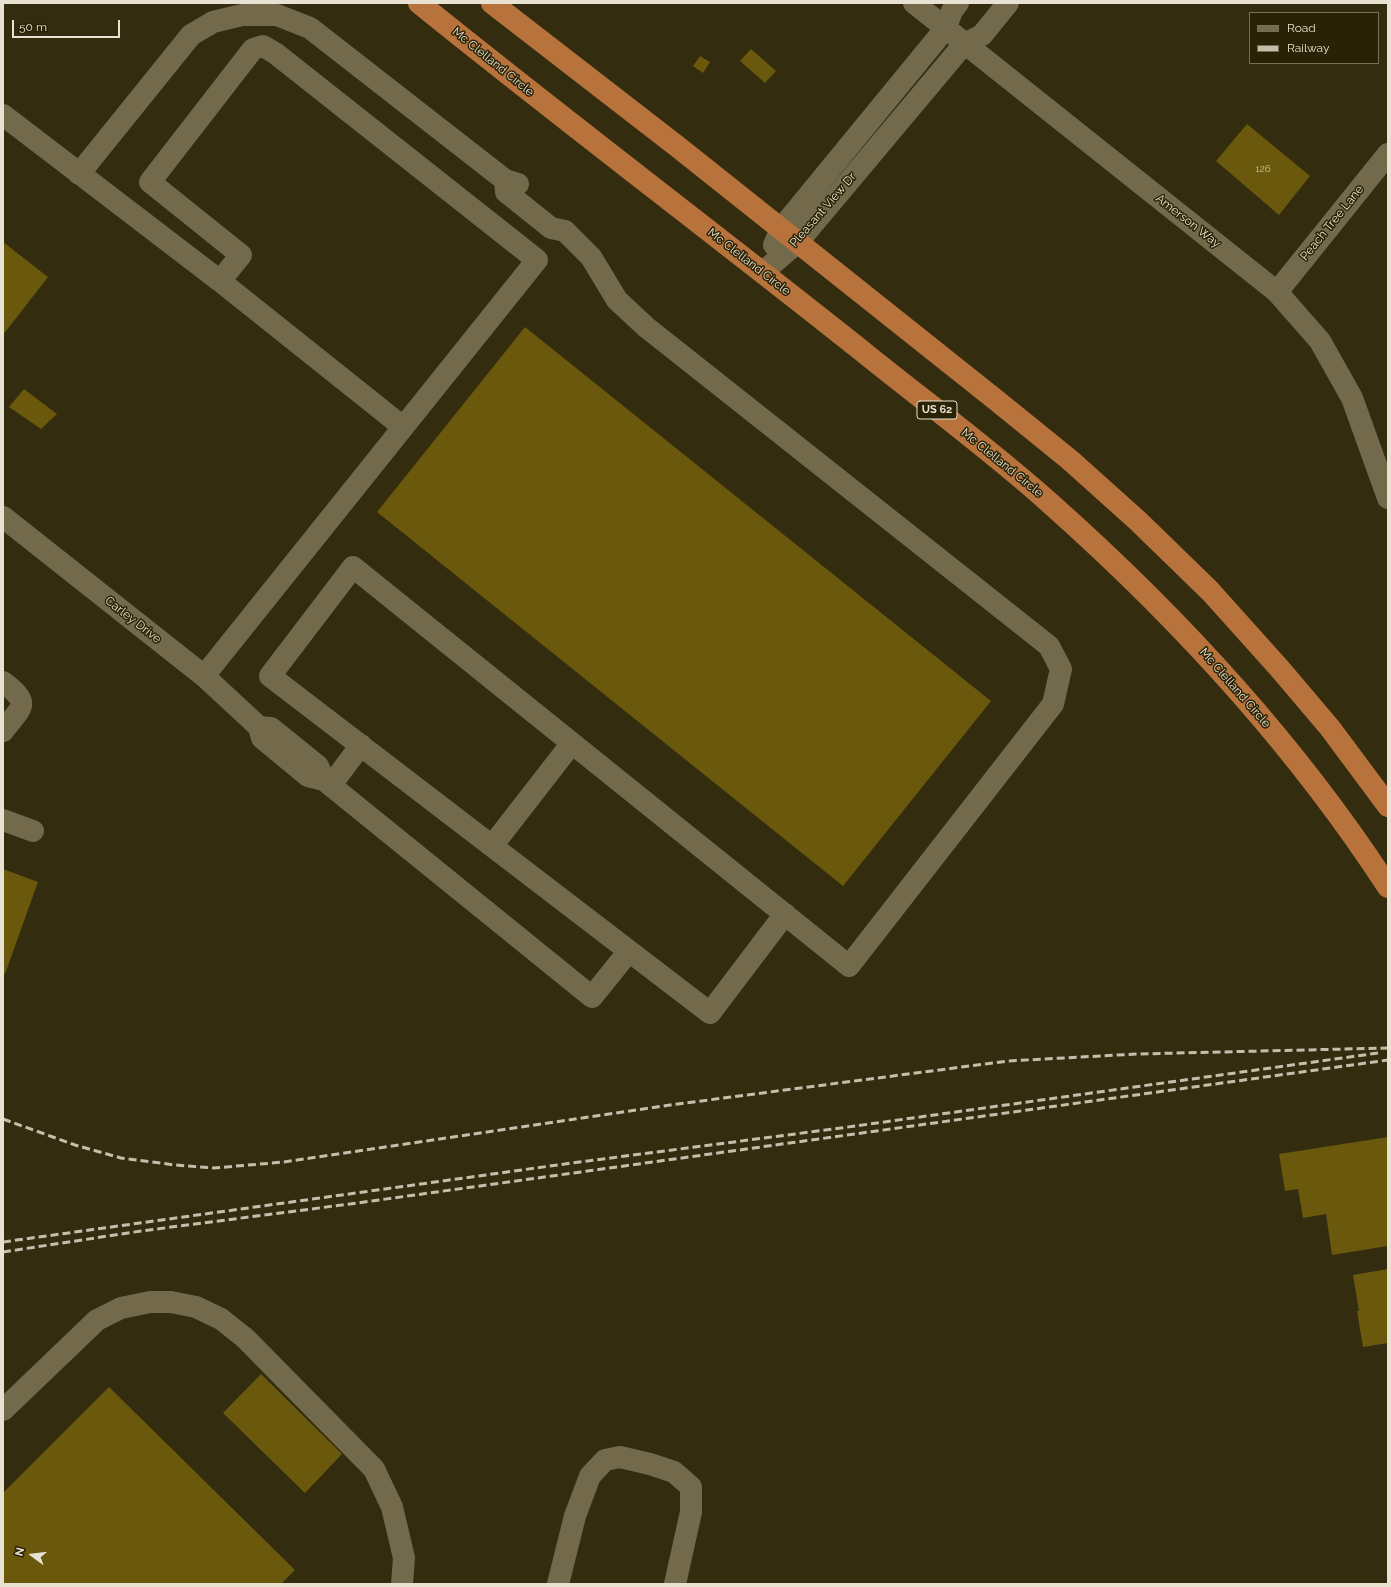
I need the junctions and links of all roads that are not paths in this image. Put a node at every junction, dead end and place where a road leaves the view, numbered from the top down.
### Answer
1 (419, 3) edge
2 (492, 3) edge
3 (914, 3) edge
4 (958, 3) edge
5 (1008, 3) edge
6 (945, 28) junction
7 (964, 44) junction
8 (3, 115) edge
9 (1388, 154) edge
10 (79, 174) junction
11 (781, 229) junction
12 (798, 242) junction
13 (763, 272) junction
14 (220, 281) junction
15 (1277, 292) junction
16 (403, 427) junction
17 (1388, 498) edge
18 (4, 519) edge
19 (204, 676) junction
20 (3, 682) edge
21 (3, 731) edge
22 (572, 743) junction
23 (361, 745) junction
24 (328, 783) junction
25 (1388, 806) edge
26 (3, 820) edge
27 (33, 831) dead end
28 (492, 846) junction
29 (1388, 887) edge
30 (785, 914) junction
31 (630, 951) junction
32 (3, 1410) edge
33 (402, 1584) edge
34 (558, 1584) edge
35 (675, 1584) edge

1 - 13 highway, Mc Clelland Circle / US 62
2 - 11 highway
3 - 6 street, Amerson Way
4 - 6 street, Pleasant View Dr
5 - 7 street, Pleasant View Dr
6 - 7 street, Amerson Way
6 - 11 street, Pleasant View Dr
7 - 12 street, Pleasant View Dr
7 - 15 street, Amerson Way
8 - 10 street
9 - 15 street, Peach Tree Lane
10 - 14 street
10 - 30 street
11 - 12 highway
11 - 13 street, Pleasant View Dr
12 - 13 street, Pleasant View Dr
12 - 25 highway
13 - 29 highway, Mc Clelland Circle / US 62
14 - 16 street
14 - 16 street
15 - 17 street, Amerson Way
16 - 19 street
18 - 19 street, Carley Drive
19 - 24 street, Carley Drive
20 - 21 street
22 - 23 street
22 - 28 street
22 - 30 street
23 - 24 street
23 - 28 street
24 - 31 street
26 - 27 street
28 - 31 street
30 - 31 street
32 - 33 street
34 - 35 street

